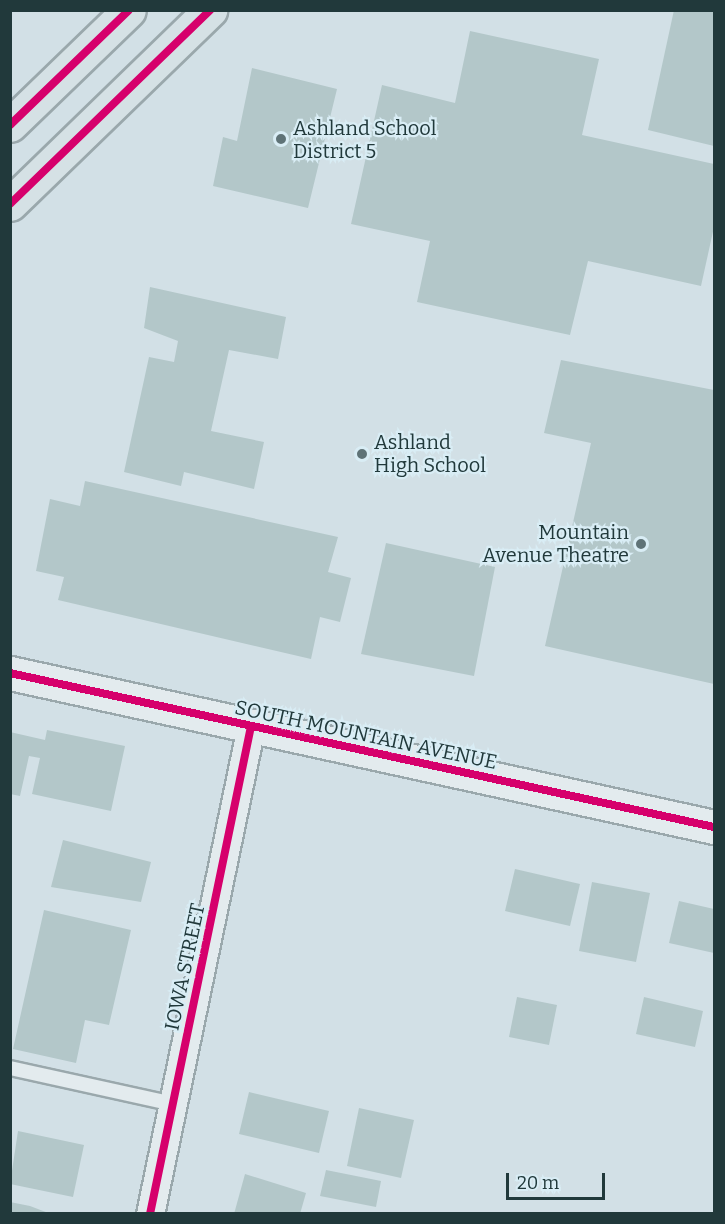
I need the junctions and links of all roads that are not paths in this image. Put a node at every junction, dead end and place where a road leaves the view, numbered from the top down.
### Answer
1 (129, 10) edge
2 (210, 10) edge
3 (10, 125) edge
4 (10, 204) edge
5 (10, 673) edge
6 (251, 728) junction
7 (714, 827) edge
8 (10, 1068) edge
9 (174, 1104) junction
10 (150, 1214) edge

1 - 3 main road
2 - 4 main road
5 - 6 street, SOUTH MOUNTAIN AVENUE
6 - 7 street, SOUTH MOUNTAIN AVENUE
6 - 9 street, IOWA STREET
8 - 9 lane
9 - 10 street, IOWA STREET

